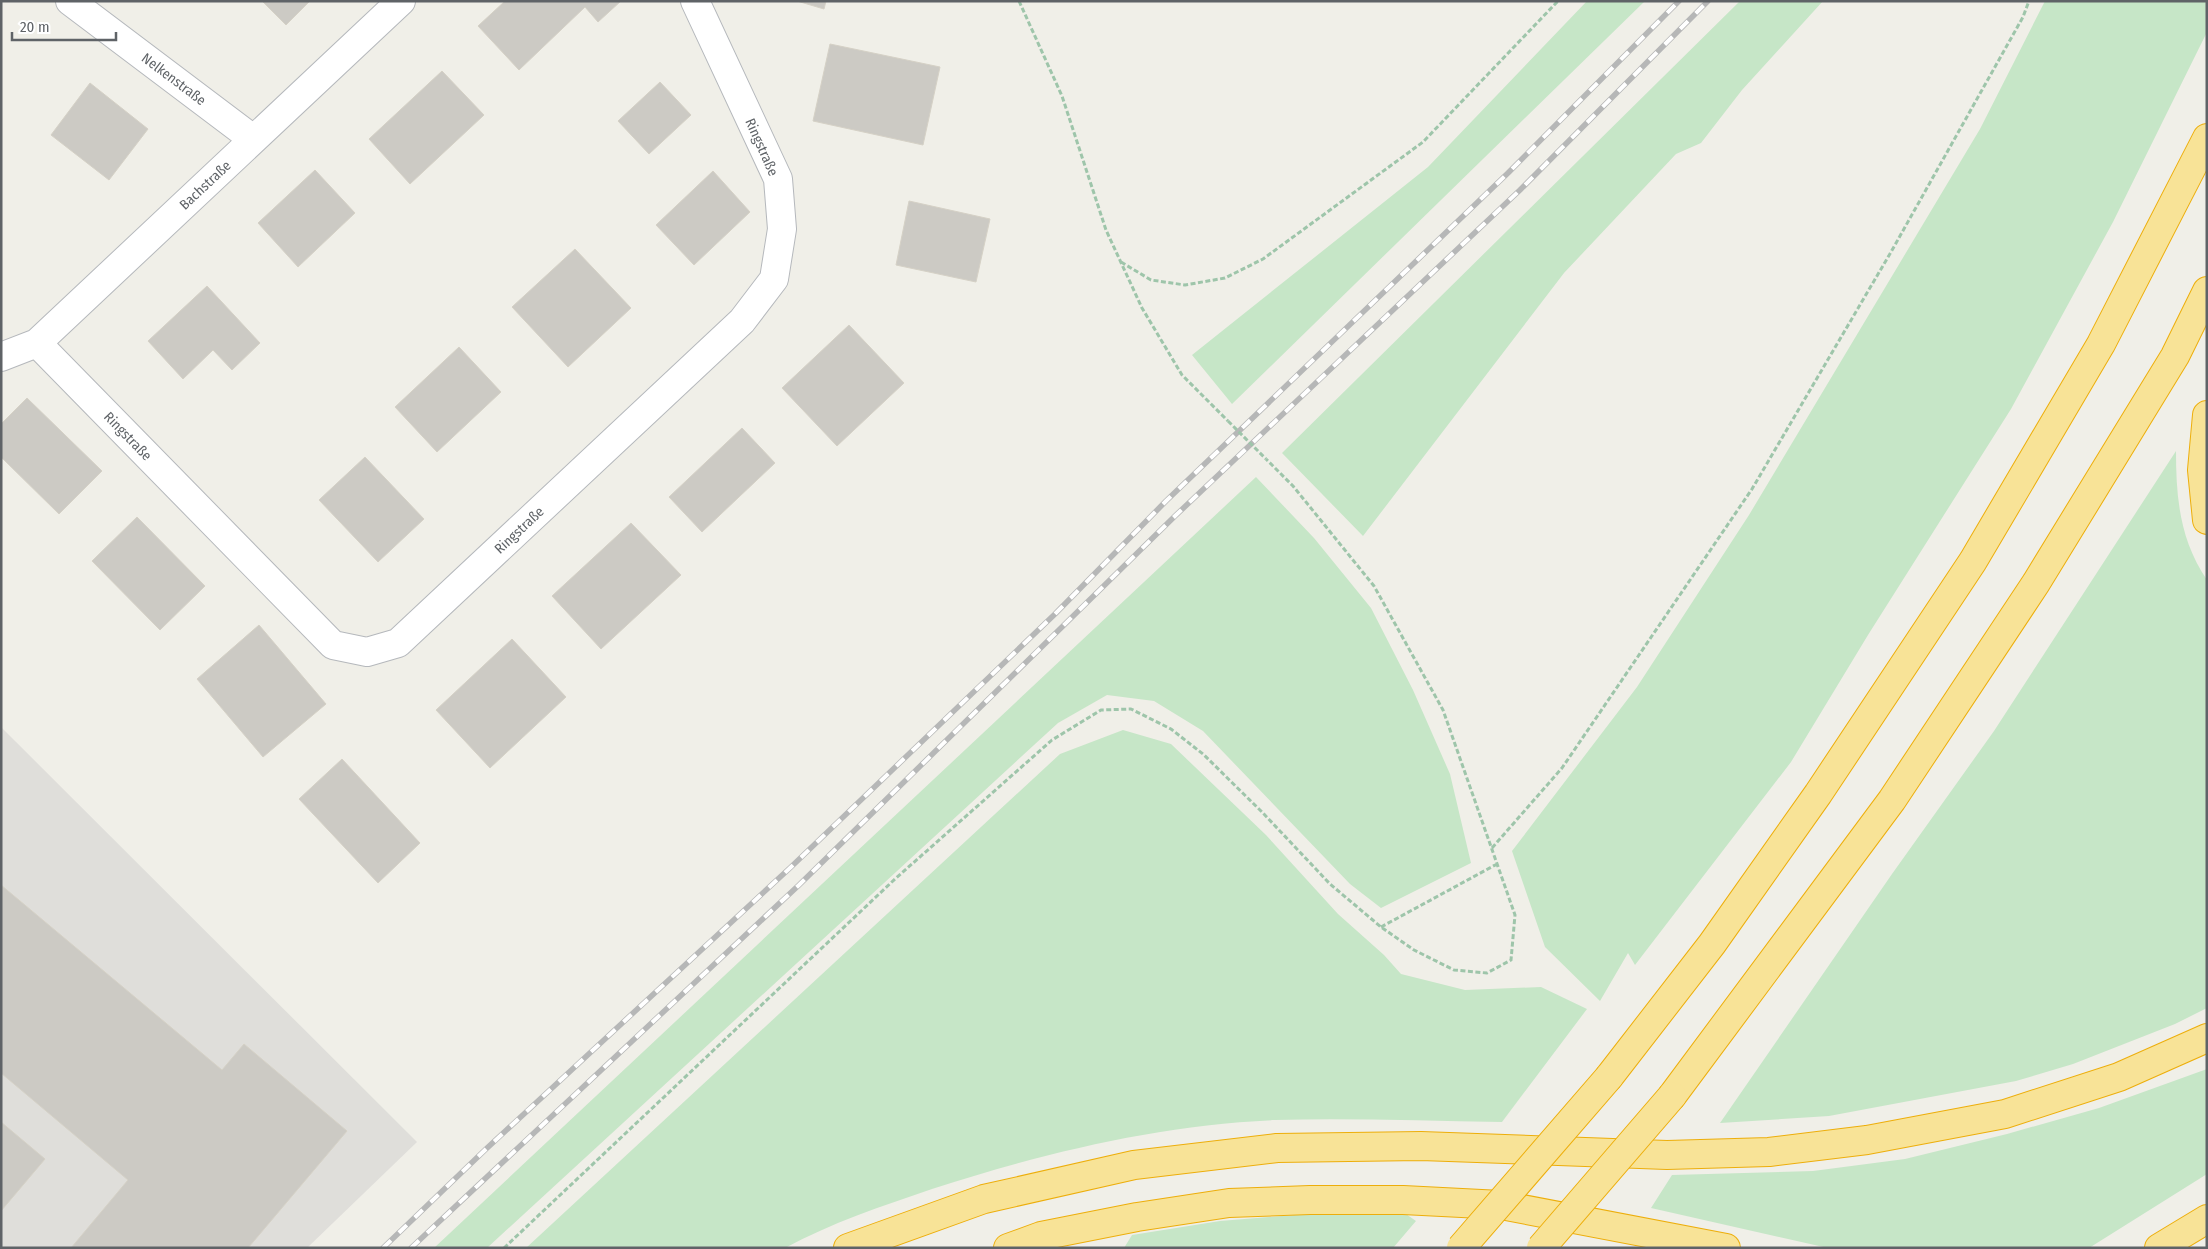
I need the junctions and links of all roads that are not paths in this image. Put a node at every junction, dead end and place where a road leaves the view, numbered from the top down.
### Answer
1 (70, 1) edge
2 (401, 1) edge
3 (695, 1) edge
4 (2207, 138) edge
5 (254, 139) junction
6 (2207, 291) edge
7 (37, 342) junction
8 (1, 356) edge
9 (2207, 415) edge
10 (2207, 520) edge
11 (2207, 1038) edge
12 (2207, 1219) edge
13 (848, 1248) edge
14 (1008, 1248) edge
15 (1461, 1248) edge
16 (1541, 1248) edge
17 (1726, 1248) edge
18 (2159, 1248) edge

1 - 5 street, Nelkenstraße
2 - 5 street, Bachstraße
3 - 7 street, Ringstraße
4 - 15 highway, bridge
5 - 7 street, Bachstraße
6 - 16 highway, bridge
7 - 8 street, Bachstraße
9 - 10 highway
11 - 13 highway
12 - 18 highway
14 - 17 highway

